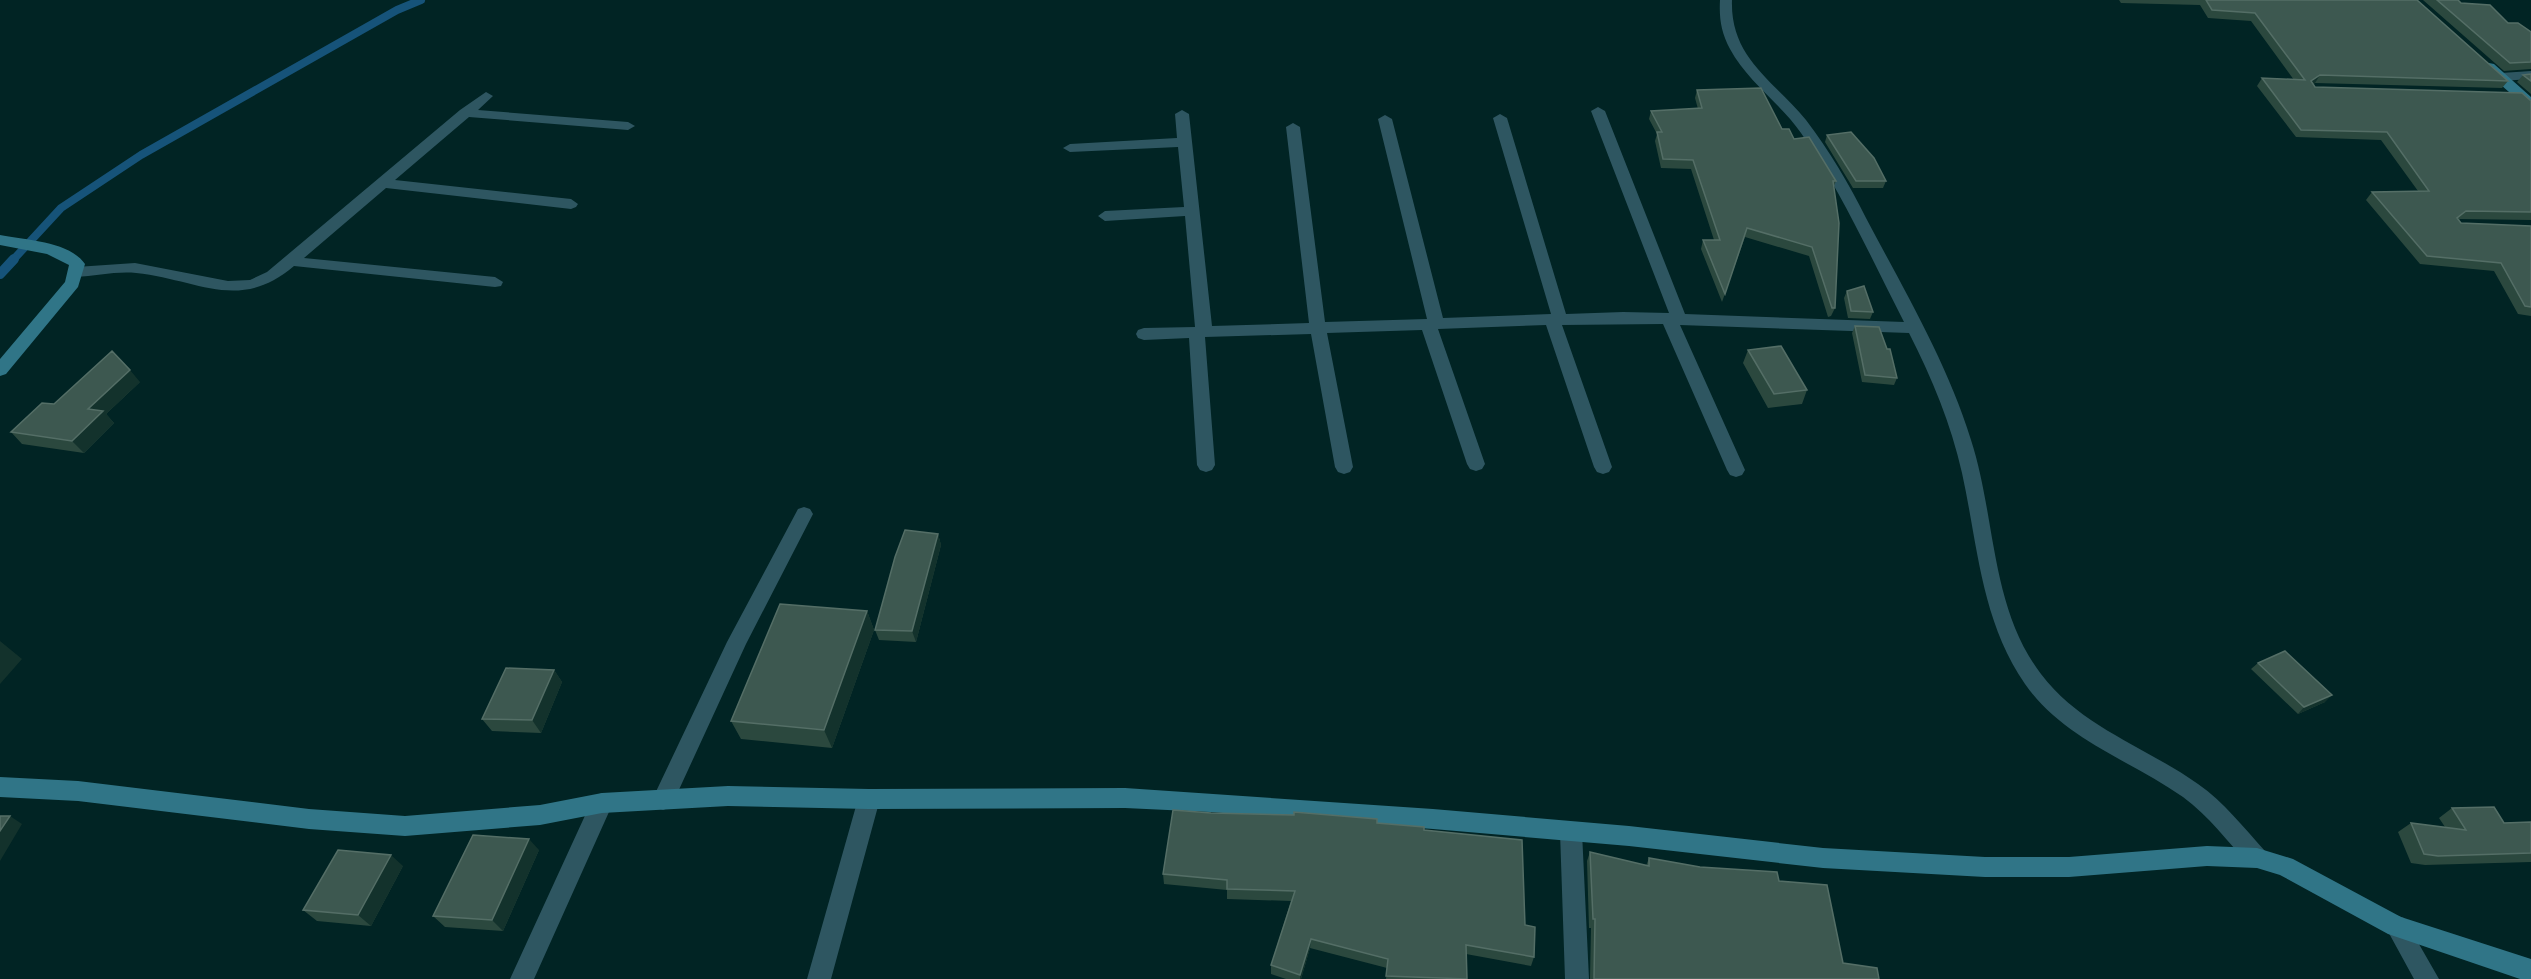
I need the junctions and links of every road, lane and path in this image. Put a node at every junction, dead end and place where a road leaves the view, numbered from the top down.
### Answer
1 (1726, 0) edge
2 (2479, 59) edge
3 (2531, 75) edge
4 (2501, 77) junction
5 (2497, 94) edge
6 (486, 96) dead end
7 (2526, 99) edge
8 (1598, 111) dead end
9 (465, 113) junction
10 (1182, 114) dead end
11 (1500, 118) dead end
12 (1385, 119) dead end
13 (628, 126) dead end
14 (1293, 127) dead end
15 (1185, 142) junction
16 (1070, 148) dead end
17 (381, 183) junction
18 (571, 204) dead end
19 (1192, 211) junction
20 (1105, 216) dead end
21 (0, 240) edge
22 (290, 261) junction
23 (76, 272) junction
24 (495, 282) dead end
25 (1674, 319) junction
26 (1556, 320) junction
27 (1432, 324) junction
28 (1318, 327) junction
29 (1915, 328) junction
30 (1200, 331) junction
31 (1144, 334) dead end
32 (0, 370) edge
33 (1476, 464) dead end
34 (1206, 465) dead end
35 (1344, 467) dead end
36 (1603, 467) dead end
37 (1736, 470) dead end
38 (804, 514) dead end
39 (0, 787) edge
40 (869, 799) junction
41 (663, 800) junction
42 (602, 803) junction
43 (1571, 831) junction
44 (2257, 858) junction
45 (2396, 926) junction
46 (2531, 971) edge
47 (522, 979) edge
48 (819, 979) edge
49 (1577, 979) edge
50 (2427, 979) edge

1 - 29 street
2 - 4 street
3 - 4 street
4 - 7 street
5 - 7 street
6 - 9 street
8 - 25 street
9 - 13 street
9 - 17 street
10 - 15 street
11 - 26 street
12 - 27 street
14 - 28 street
15 - 16 street
15 - 19 street
17 - 18 street
17 - 22 street
19 - 20 street
19 - 30 street
21 - 23 street
22 - 23 street
22 - 24 street
23 - 32 street
25 - 26 street
25 - 29 street
25 - 37 street
26 - 27 street
26 - 36 street
27 - 28 street
27 - 33 street
28 - 30 street
28 - 35 street
29 - 44 street
30 - 31 street
30 - 34 street
38 - 41 street
39 - 42 street
40 - 41 street
40 - 43 street
40 - 48 street
41 - 42 street
42 - 47 street
43 - 44 street
43 - 49 street
44 - 45 street
45 - 46 street
45 - 50 street

